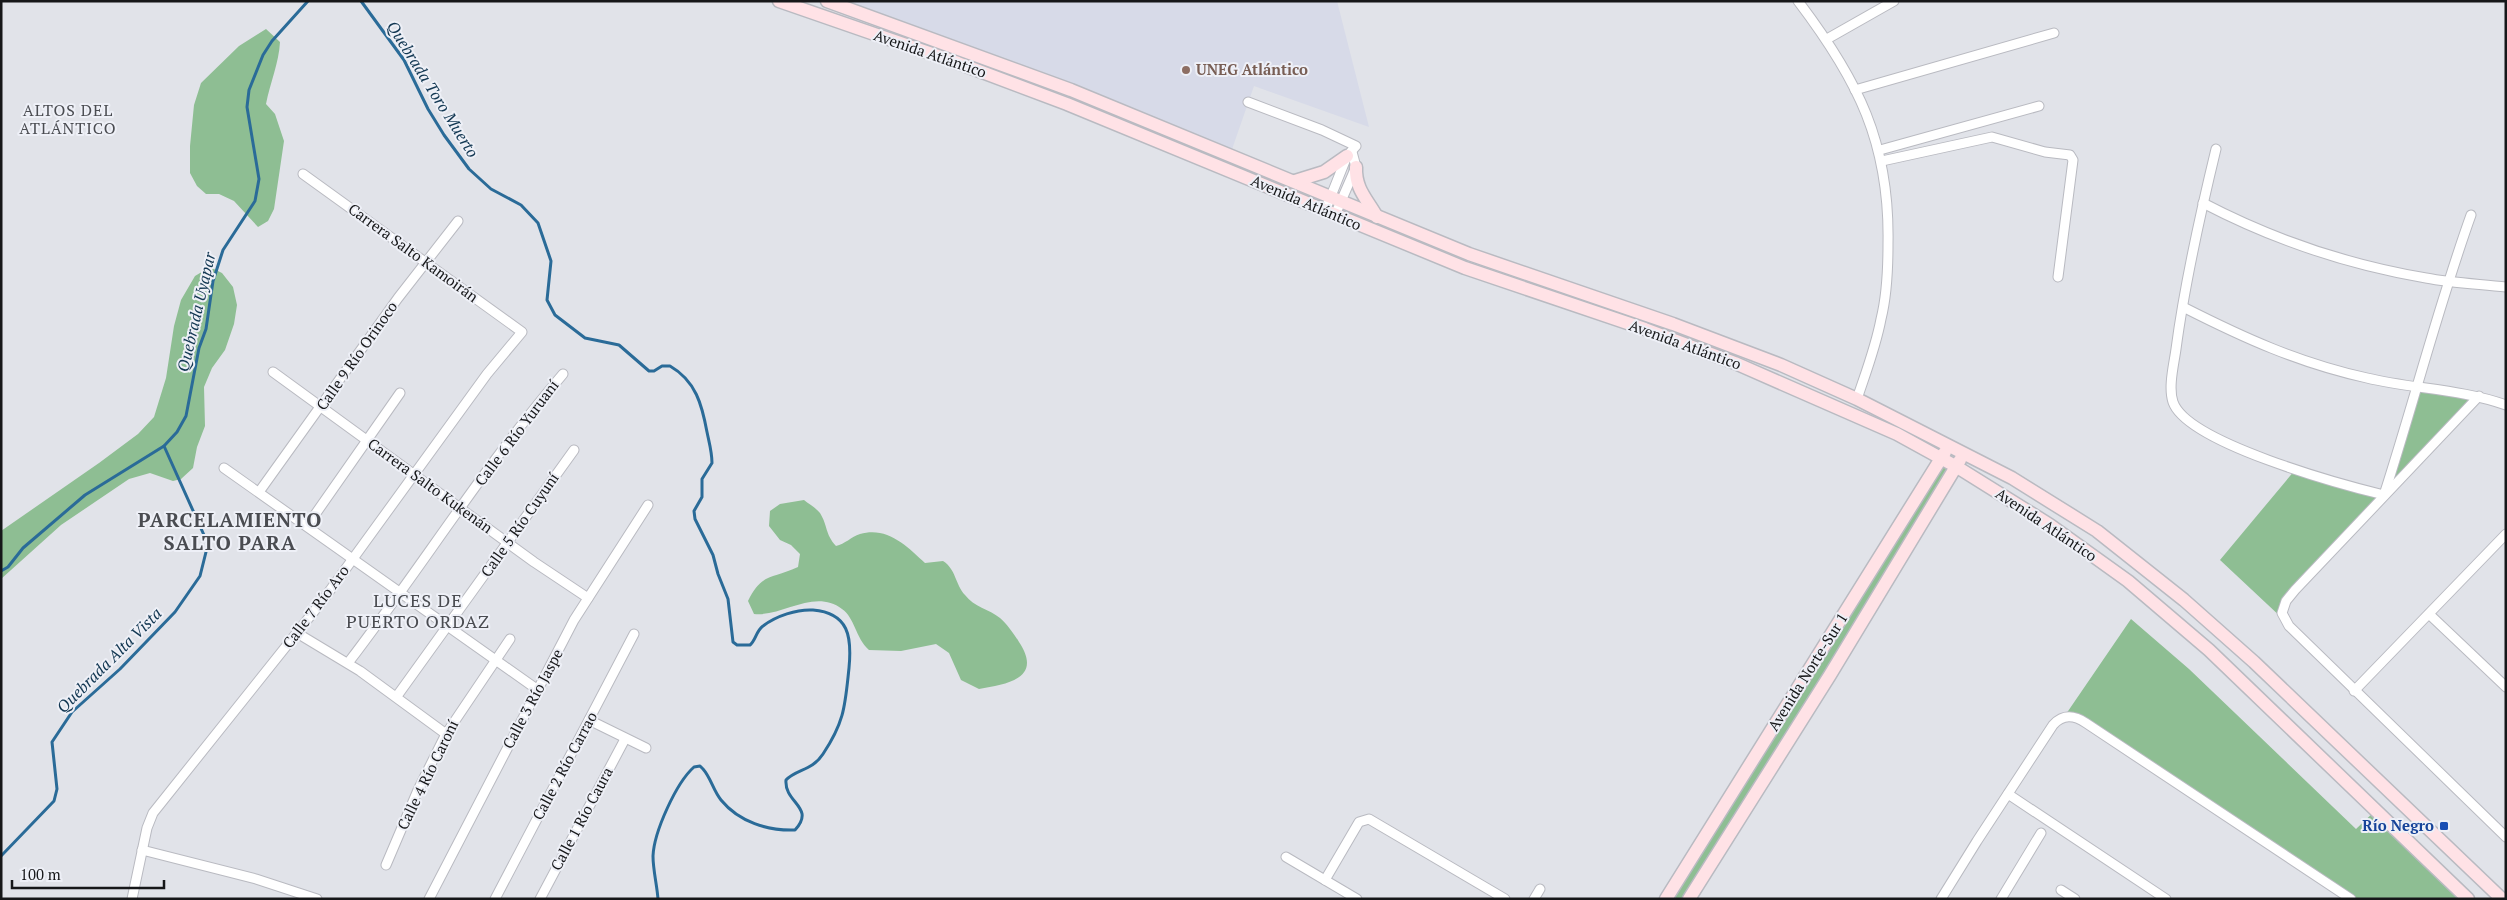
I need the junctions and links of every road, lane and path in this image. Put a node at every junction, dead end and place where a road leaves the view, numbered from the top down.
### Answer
1 (779, 1) edge
2 (827, 1) edge
3 (1798, 1) edge
4 (1888, 3) edge
5 (2054, 33) dead end
6 (1827, 39) junction
7 (1855, 90) junction
8 (1248, 102) dead end
9 (2039, 106) dead end
10 (2216, 149) dead end
11 (1880, 150) junction
12 (1350, 154) junction
13 (1882, 161) junction
14 (1356, 166) junction
15 (303, 174) dead end
16 (1295, 180) junction
17 (1336, 200) junction
18 (2203, 203) junction
19 (1330, 213) junction
20 (2470, 214) dead end
21 (1378, 217) junction
22 (458, 221) dead end
23 (425, 264) junction
24 (2058, 277) dead end
25 (2447, 281) junction
26 (2506, 287) edge
27 (2183, 307) junction
28 (522, 332) joint
29 (273, 372) dead end
30 (563, 374) dead end
31 (2418, 386) junction
32 (400, 393) dead end
33 (2479, 396) junction
34 (1858, 399) junction
35 (2506, 405) edge
36 (320, 408) junction
37 (366, 440) junction
38 (1949, 446) junction
39 (574, 450) dead end
40 (1964, 453) junction
41 (1941, 458) junction
42 (1957, 467) junction
43 (224, 468) dead end
44 (414, 474) junction
45 (259, 492) junction
46 (2384, 495) junction
47 (648, 505) dead end
48 (461, 508) junction
49 (307, 526) junction
50 (2506, 534) edge
51 (508, 542) junction
52 (353, 559) junction
53 (401, 594) junction
54 (588, 598) junction
55 (2429, 614) junction
56 (447, 628) junction
57 (297, 633) junction
58 (634, 634) dead end
59 (510, 639) dead end
60 (493, 661) junction
61 (348, 663) junction
62 (2506, 687) edge
63 (538, 690) junction
64 (2354, 691) junction
65 (397, 696) junction
66 (589, 720) junction
67 (446, 734) junction
68 (625, 739) junction
69 (646, 748) dead end
70 (2008, 794) junction
71 (2041, 834) dead end
72 (2506, 837) edge
73 (142, 850) junction
74 (1286, 857) dead end
75 (386, 865) dead end
76 (2480, 878) junction
77 (1325, 880) junction
78 (1540, 888) dead end
79 (2061, 890) dead end
80 (2506, 893) edge
81 (132, 895) edge
82 (2466, 898) edge
83 (317, 899) edge
84 (429, 899) edge
85 (495, 899) edge
86 (540, 899) edge
87 (1357, 899) edge
88 (1505, 899) edge
89 (1534, 899) edge
90 (1666, 899) edge
91 (1689, 899) edge
92 (1941, 899) edge
93 (2001, 899) edge
94 (2075, 899) edge
95 (2166, 899) edge
96 (2350, 899) edge
97 (2502, 899) edge

1 - 19 main road, Avenida Atlántico
2 - 16 main road, Avenida Atlántico
3 - 6 street
4 - 6 street
5 - 7 street
6 - 7 street
7 - 11 street
8 - 12 street
9 - 11 street
10 - 18 street
11 - 13 street
12 - 14 street
12 - 16 main road
12 - 17 street
13 - 24 street
13 - 34 street
14 - 17 street
14 - 21 main road
15 - 23 street, Carrera Salto Kamoirán
16 - 17 main road, Avenida Atlántico
17 - 19 street
17 - 21 main road, Avenida Atlántico
18 - 25 street
18 - 27 street
19 - 41 main road, Avenida Atlántico
20 - 25 street
21 - 34 main road, Avenida Atlántico
22 - 23 street, Calle 9 Río Orinoco
23 - 28 street, Carrera Salto Kamoirán
23 - 36 street, Calle 9 Río Orinoco
25 - 26 street
25 - 31 street
27 - 31 street
27 - 46 street
28 - 44 street, Calle 7 Río Aro
29 - 36 street, Carrera Salto Kukenán
30 - 48 street, Calle 6 Río Yuruaní
31 - 33 street
31 - 46 street
32 - 37 street
33 - 35 street
33 - 46 street
34 - 38 main road, Avenida Atlántico
36 - 37 street, Carrera Salto Kukenán
36 - 45 street, Calle 9 Río Orinoco
37 - 44 street, Carrera Salto Kukenán
37 - 49 street
38 - 40 main road, Avenida Atlántico
38 - 41 main road, Avenida Norte-Sur 1
39 - 51 street, Calle 5 Río Cuyuní
40 - 42 main road, Avenida Norte-Sur 1
40 - 76 main road, Avenida Atlántico
41 - 42 main road, Avenida Atlántico
41 - 90 main road, Avenida Norte-Sur 1
42 - 82 main road, Avenida Atlántico
42 - 91 main road, Avenida Norte-Sur 1
43 - 45 street
44 - 48 street, Carrera Salto Kukenán
44 - 52 street, Calle 7 Río Aro
45 - 49 street
46 - 64 street
47 - 54 street, Calle 3 Río Jaspe
48 - 51 street, Carrera Salto Kukenán
48 - 53 street, Calle 6 Río Yuruaní
49 - 52 street
50 - 55 street
51 - 54 street, Carrera Salto Kukenán
51 - 56 street, Calle 5 Río Cuyuní
52 - 53 street
52 - 57 street, Calle 7 Río Aro
53 - 56 street
53 - 61 street, Calle 6 Río Yuruaní
54 - 63 street, Calle 3 Río Jaspe
55 - 62 street
55 - 64 street
56 - 60 street
56 - 65 street, Calle 5 Río Cuyuní
57 - 61 street
57 - 73 street, Calle 7 Río Aro
58 - 66 street, Calle 2 Río Carrao
59 - 60 street, Calle 4 Río Caroní
60 - 63 street
60 - 67 street, Calle 4 Río Caroní
61 - 65 street
63 - 84 street, Calle 3 Río Jaspe
64 - 72 street
65 - 67 street
66 - 68 street
66 - 85 street, Calle 2 Río Carrao
67 - 75 street, Calle 4 Río Caroní
68 - 69 street
68 - 86 street, Calle 1 Río Caura
70 - 92 street
70 - 95 street
70 - 96 street
71 - 93 street
73 - 81 street, Calle 7 Río Aro
73 - 83 street
74 - 77 street
76 - 80 main road
76 - 97 main road, Avenida Atlántico
77 - 87 street
77 - 88 street
78 - 89 street
79 - 94 street

